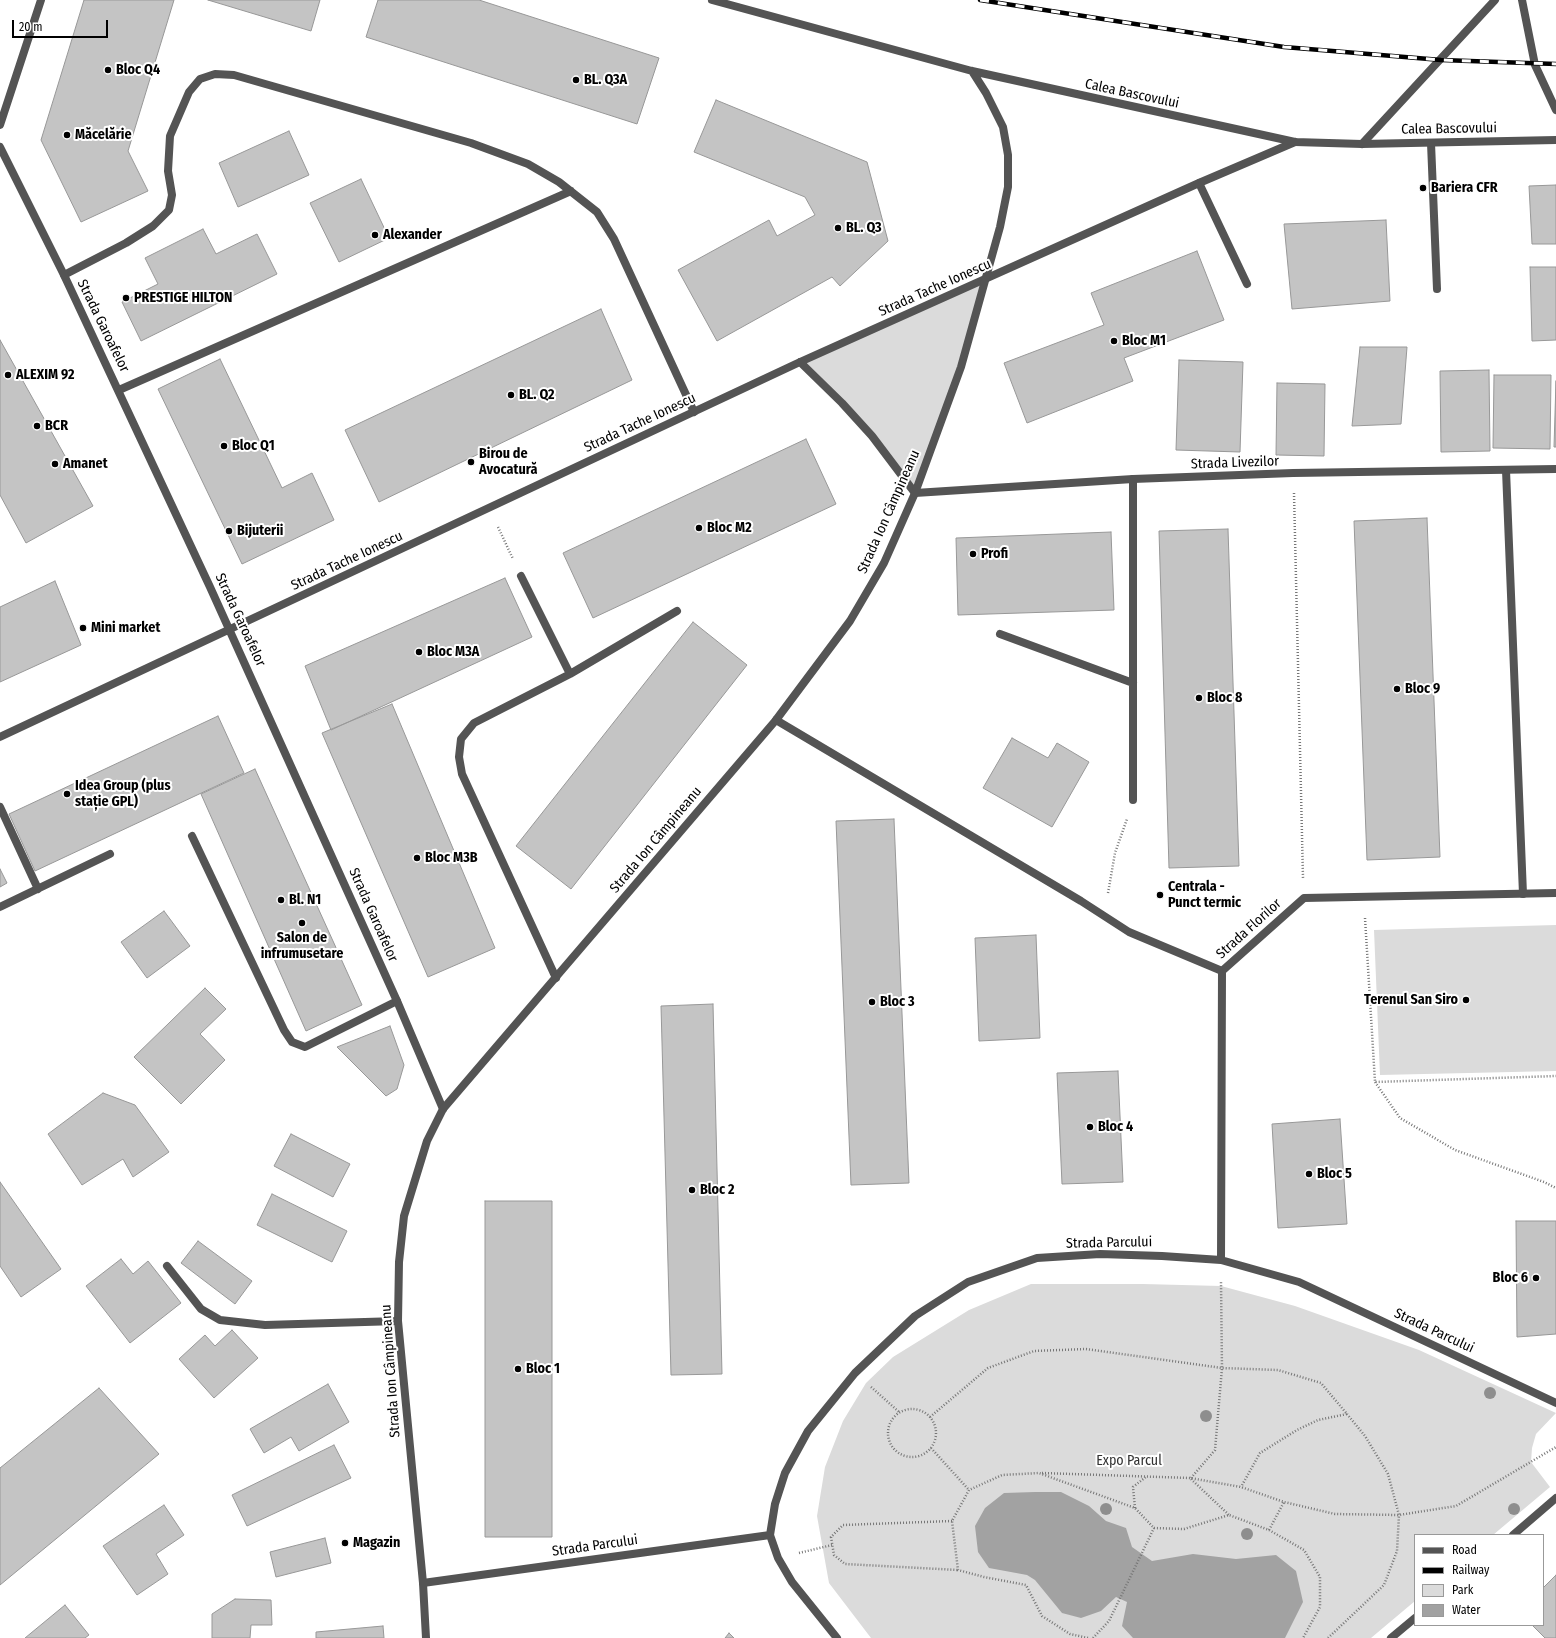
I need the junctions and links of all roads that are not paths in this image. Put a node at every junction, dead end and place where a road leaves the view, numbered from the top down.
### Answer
1 (41, 0) edge
2 (712, 0) edge
3 (1495, 0) edge
4 (1522, 0) edge
5 (972, 72) junction
6 (1556, 110) edge
7 (0, 125) edge
8 (1556, 140) edge
9 (1295, 142) junction
10 (1431, 143) junction
11 (1362, 144) junction
12 (0, 147) edge
13 (1199, 183) junction
14 (571, 191) junction
15 (64, 275) junction
16 (986, 279) junction
17 (1247, 284) dead end
18 (1437, 290) dead end
19 (800, 362) junction
20 (119, 390) junction
21 (694, 412) junction
22 (1556, 469) edge
23 (1506, 470) junction
24 (1133, 479) junction
25 (915, 493) junction
26 (520, 576) road end
27 (678, 611) dead end
28 (230, 630) junction
29 (1000, 634) dead end
30 (570, 674) junction
31 (1133, 683) junction
32 (776, 720) junction
33 (0, 737) edge
34 (1133, 800) road end
35 (0, 807) edge
36 (192, 836) dead end
37 (110, 854) dead end
38 (38, 889) junction
39 (1556, 893) edge
40 (1523, 894) junction
41 (0, 907) edge
42 (1222, 971) junction
43 (556, 978) junction
44 (397, 1001) junction
45 (443, 1109) junction
46 (1221, 1260) junction
47 (167, 1266) dead end
48 (398, 1321) junction
49 (1556, 1403) edge
50 (1556, 1498) edge
51 (1513, 1534) edge
52 (770, 1535) junction
53 (423, 1583) junction
54 (1414, 1619) edge
55 (426, 1638) edge
56 (837, 1638) edge
57 (1391, 1638) edge

1 - 7 street
2 - 5 street, Calea Bascovului
3 - 11 street
4 - 6 street
5 - 9 street, Calea Bascovului
5 - 16 street, Strada Ion Câmpineanu
8 - 10 street, Calea Bascovului
9 - 11 street, Calea Bascovului
9 - 13 street, Strada Tache Ionescu
10 - 11 street, Calea Bascovului
10 - 18 street
12 - 15 street, Strada Garoafelor
13 - 16 street, Strada Tache Ionescu
13 - 17 street
14 - 15 street
14 - 20 street
14 - 21 street
15 - 20 street, Strada Garoafelor
16 - 19 street, Strada Tache Ionescu
16 - 25 street, Strada Ion Câmpineanu
19 - 21 street, Strada Tache Ionescu
19 - 25 street
20 - 28 street, Strada Garoafelor
21 - 28 street, Strada Tache Ionescu
22 - 23 street, Strada Livezilor
23 - 24 street, Strada Livezilor
23 - 40 street
24 - 25 street, Strada Livezilor
24 - 31 street
25 - 32 street, Strada Ion Câmpineanu
26 - 30 street
27 - 30 street
28 - 33 street, Strada Tache Ionescu
28 - 44 street, Strada Garoafelor
29 - 31 street
30 - 43 street
31 - 34 street
32 - 42 street
32 - 43 street, Strada Ion Câmpineanu
35 - 38 street
36 - 44 street
37 - 38 street
38 - 41 street
39 - 40 street
40 - 42 street, Strada Florilor
42 - 46 street, Strada Florilor
43 - 45 street, Strada Ion Câmpineanu
44 - 45 street, Strada Garoafelor
45 - 48 street, Strada Ion Câmpineanu
46 - 49 street, Strada Parcului
46 - 52 street, Strada Parcului
47 - 48 street
48 - 53 street, Strada Ion Câmpineanu
50 - 51 street
52 - 53 street, Strada Parcului
52 - 56 street, Strada Parcului
53 - 55 street, Strada Ion Câmpineanu
54 - 57 street

